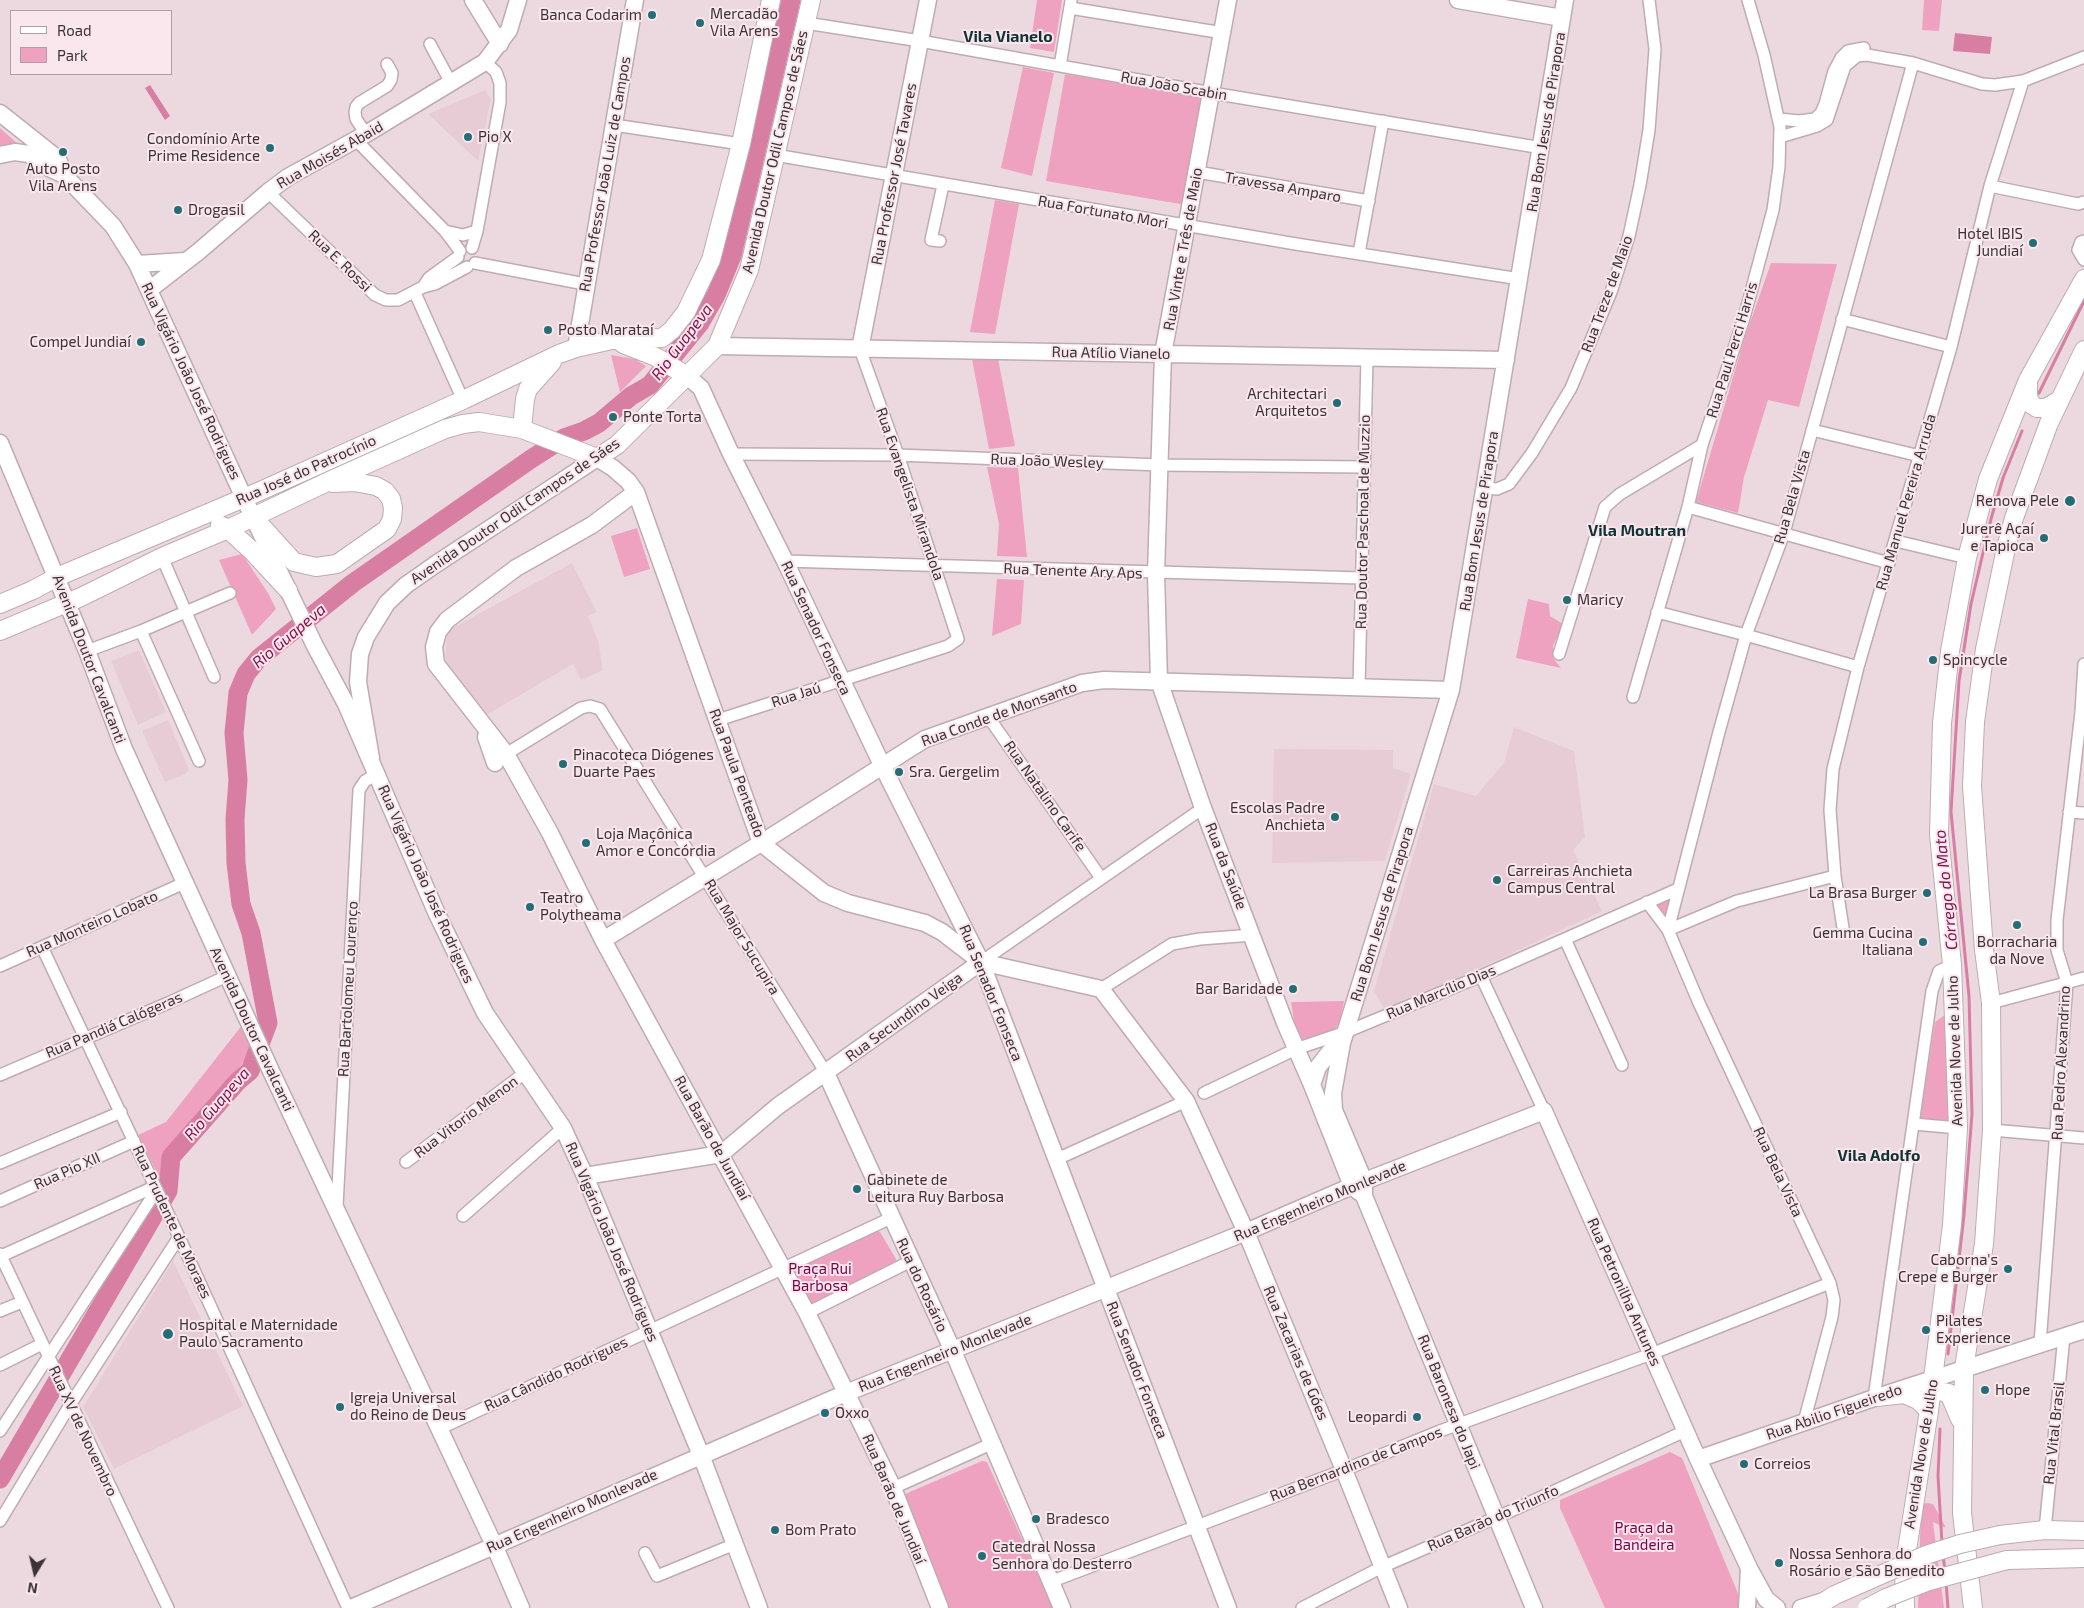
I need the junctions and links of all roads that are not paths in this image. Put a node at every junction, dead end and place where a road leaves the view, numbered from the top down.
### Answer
1 (473, 0) edge
2 (518, 0) edge
3 (634, 0) edge
4 (771, 0) edge
5 (811, 0) edge
6 (928, 0) edge
7 (1228, 0) edge
8 (1458, 0) edge
9 (1565, 0) edge
10 (1649, 0) edge
11 (1748, 0) edge
12 (1071, 4) edge
13 (1562, 18) junction
14 (806, 23) junction
15 (1223, 33) junction
16 (920, 41) junction
17 (430, 44) dead end
18 (500, 44) junction
19 (2084, 57) edge
20 (485, 62) junction
21 (1913, 63) junction
22 (387, 64) dead end
23 (1060, 66) junction
24 (2023, 81) junction
25 (451, 83) junction
26 (1212, 93) junction
27 (0, 113) edge
28 (1779, 119) junction
29 (1383, 121) junction
30 (614, 125) junction
31 (361, 137) junction
32 (1780, 137) junction
33 (741, 144) junction
34 (1542, 148) junction
35 (7, 153) edge
36 (775, 155) junction
37 (1197, 172) junction
38 (64, 174) junction
39 (894, 175) junction
40 (942, 184) junction
41 (1990, 186) junction
42 (268, 192) junction
43 (1368, 201) junction
44 (2084, 202) edge
45 (1188, 226) junction
46 (445, 231) junction
47 (477, 231) junction
48 (940, 241) dead end
49 (2084, 241) edge
50 (472, 248) junction
51 (1359, 253) junction
52 (459, 254) junction
53 (2084, 260) edge
54 (184, 261) junction
55 (137, 264) junction
56 (471, 265) junction
57 (1520, 279) junction
58 (2084, 279) edge
59 (585, 284) junction
60 (149, 290) junction
61 (419, 290) junction
62 (1842, 319) junction
63 (612, 340) junction
64 (717, 346) junction
65 (1951, 347) junction
66 (576, 348) junction
67 (860, 349) junction
68 (2084, 350) edge
69 (559, 354) junction
70 (1164, 354) junction
71 (1366, 358) junction
72 (1506, 360) junction
73 (683, 373) junction
74 (2028, 380) junction
75 (463, 400) junction
76 (2058, 400) junction
77 (523, 430) junction
78 (1812, 430) junction
79 (0, 443) edge
80 (1702, 446) junction
81 (731, 454) junction
82 (898, 455) junction
83 (592, 456) junction
84 (1920, 456) junction
85 (4, 460) edge
86 (1160, 465) junction
87 (1364, 467) junction
88 (325, 483) junction
89 (1485, 488) junction
90 (636, 492) junction
91 (244, 498) junction
92 (1688, 507) junction
93 (201, 515) junction
94 (254, 518) junction
95 (228, 529) junction
96 (1784, 532) junction
97 (1896, 540) junction
98 (162, 557) junction
99 (1967, 558) junction
100 (785, 561) junction
101 (1889, 563) junction
102 (935, 567) junction
103 (1156, 573) junction
104 (57, 577) junction
105 (1361, 578) junction
106 (288, 590) junction
107 (230, 593) dead end
108 (67, 602) junction
109 (0, 604) edge
110 (187, 612) junction
111 (1657, 612) junction
112 (0, 631) edge
113 (141, 631) junction
114 (1746, 635) junction
115 (958, 640) joint
116 (87, 651) junction
117 (1559, 654) dead end
118 (2084, 664) edge
119 (1858, 667) junction
120 (214, 677) dead end
121 (841, 681) junction
122 (1159, 681) junction
123 (1359, 687) junction
124 (1451, 690) junction
125 (1633, 697) dead end
126 (2082, 712) edge
127 (987, 716) junction
128 (718, 720) junction
129 (371, 758) junction
130 (501, 758) junction
131 (199, 761) dead end
132 (882, 765) junction
133 (376, 774) junction
134 (1203, 808) junction
135 (2069, 812) junction
136 (2084, 813) edge
137 (761, 844) junction
138 (1835, 876) junction
139 (706, 878) junction
140 (1101, 878) junction
141 (184, 883) junction
142 (1678, 889) junction
143 (1647, 902) junction
144 (955, 909) junction
145 (1843, 928) dead end
146 (1668, 930) junction
147 (942, 932) junction
148 (1253, 936) junction
149 (1565, 939) junction
150 (603, 940) junction
151 (42, 947) junction
152 (982, 962) junction
153 (1952, 965) junction
154 (0, 966) edge
155 (227, 976) junction
156 (1481, 976) junction
157 (2084, 978) edge
158 (2067, 983) junction
159 (1101, 989) junction
160 (1991, 1003) junction
161 (84, 1037) junction
162 (1344, 1038) junction
163 (1296, 1049) junction
164 (1622, 1065) dead end
165 (526, 1072) junction
166 (826, 1073) junction
167 (0, 1075) edge
168 (1312, 1085) junction
169 (1204, 1093) dead end
170 (1186, 1101) junction
171 (1544, 1111) junction
172 (121, 1112) junction
173 (1914, 1124) junction
174 (563, 1128) junction
175 (1958, 1128) junction
176 (1992, 1130) junction
177 (2057, 1135) junction
178 (2084, 1138) edge
179 (134, 1141) junction
180 (721, 1154) junction
181 (1057, 1159) junction
182 (406, 1162) dead end
183 (0, 1163) edge
184 (585, 1176) junction
185 (1360, 1188) junction
186 (157, 1192) junction
187 (0, 1200) edge
188 (336, 1211) junction
189 (463, 1216) dead end
190 (891, 1218) junction
191 (1246, 1232) junction
192 (179, 1237) junction
193 (0, 1255) edge
194 (911, 1261) junction
195 (783, 1268) junction
196 (1830, 1283) junction
197 (1106, 1289) junction
198 (22, 1302) junction
199 (0, 1311) edge
200 (807, 1313) junction
201 (2084, 1330) edge
202 (650, 1331) junction
203 (2064, 1336) junction
204 (42, 1344) junction
205 (2040, 1344) junction
206 (952, 1349) junction
207 (1651, 1354) junction
208 (50, 1362) junction
209 (0, 1365) edge
210 (1964, 1368) junction
211 (846, 1393) junction
212 (1930, 1395) junction
213 (1876, 1397) junction
214 (68, 1400) junction
215 (1804, 1422) junction
216 (1458, 1425) junction
217 (2, 1426) edge
218 (1963, 1426) junction
219 (439, 1429) junction
220 (1685, 1431) junction
221 (993, 1443) junction
222 (701, 1455) junction
223 (1698, 1459) junction
224 (1344, 1470) junction
225 (893, 1488) junction
226 (1496, 1517) junction
227 (0, 1521) edge
228 (1197, 1526) junction
229 (2045, 1530) junction
230 (2084, 1531) edge
231 (735, 1544) junction
232 (494, 1546) junction
233 (645, 1553) dead end
234 (2084, 1558) edge
235 (1382, 1567) junction
236 (1750, 1568) junction
237 (1050, 1582) junction
238 (1824, 1601) edge
239 (1774, 1607) edge
240 (168, 1608) edge
241 (350, 1608) edge
242 (521, 1608) edge
243 (759, 1608) edge
244 (940, 1608) edge
245 (1062, 1608) edge
246 (1228, 1608) edge
247 (1302, 1608) edge
248 (1399, 1608) edge
249 (1534, 1608) edge
250 (1747, 1608) edge
251 (1801, 1608) edge
252 (1867, 1608) edge
253 (1906, 1608) edge
254 (1974, 1608) edge

1 - 18 street
2 - 18 street, Rua Moisés Abaid
3 - 30 street, Rua Professor João Luiz de Campos
4 - 33 main road
5 - 14 main road, Avenida Doutor Odil Campos de Sáes
6 - 16 street, Rua Professor José Tavares
7 - 15 street, Rua Vinte e Três de Maio
8 - 13 street
9 - 13 street, Rua Bom Jesus de Pirapora
10 - 89 street, Rua Treze de Maio
11 - 28 street, Rua Paul Perci Harris
12 - 15 street
12 - 23 street
13 - 34 street, Rua Bom Jesus de Pirapora
14 - 16 street, Rua João Scabin
14 - 36 main road, Avenida Doutor Odil Campos de Sáes
15 - 26 street, Rua Vinte e Três de Maio
16 - 23 street, Rua João Scabin
16 - 39 street, Rua Professor José Tavares
17 - 25 street
18 - 20 street, Rua Moisés Abaid
19 - 24 street
20 - 25 street, Rua Moisés Abaid
20 - 47 street
21 - 24 street
21 - 28 street
21 - 32 street
21 - 62 street, Rua Bela Vista
22 - 31 street
23 - 26 street, Rua João Scabin
24 - 41 street, Rua Manuel Pereira Arruda
25 - 31 street, Rua Moisés Abaid
26 - 29 street, Rua João Scabin
26 - 37 street, Rua Vinte e Três de Maio
27 - 38 street
28 - 32 street, Rua Paul Perci Harris
29 - 34 street, Rua João Scabin
29 - 43 street
30 - 33 street
30 - 59 street, Rua Professor João Luiz de Campos
31 - 42 street, Rua Moisés Abaid
31 - 46 street
32 - 80 street, Rua Paul Perci Harris
33 - 63 main road
34 - 57 street, Rua Bom Jesus de Pirapora
35 - 38 street
36 - 39 street, Rua Fortunato Mori
36 - 64 main road, Avenida Doutor Odil Campos de Sáes
37 - 43 street, Travessa Amparo
37 - 45 street, Rua Vinte e Três de Maio
38 - 55 street, Rua Vigário João José Rodrigues
39 - 40 street, Rua Fortunato Mori
39 - 67 street, Rua Professor José Tavares
40 - 45 street, Rua Fortunato Mori
40 - 48 street
41 - 44 street
41 - 65 street, Rua Manuel Pereira Arruda
42 - 54 street, Rua Moisés Abaid
42 - 61 street, Rua E. Rossi
43 - 51 street
45 - 51 street, Rua Fortunato Mori
45 - 70 street, Rua Vinte e Três de Maio
46 - 47 street
46 - 52 street
47 - 50 street
49 - 53 street
50 - 52 street
50 - 56 street
51 - 57 street, Rua Fortunato Mori
52 - 56 street
52 - 61 street
54 - 55 street
54 - 60 street, Rua Moisés Abaid
55 - 60 street, Rua Vigário João José Rodrigues
56 - 59 street
56 - 61 street, Rua E. Rossi
57 - 72 street, Rua Bom Jesus de Pirapora
58 - 74 main road, Avenida Nove de Julho
59 - 66 street, Rua Professor João Luiz de Campos
60 - 91 street, Rua Vigário João José Rodrigues
61 - 75 street
62 - 65 street
62 - 78 street, Rua Bela Vista
63 - 66 main road, Rua José do Patrocínio
63 - 73 main road
64 - 67 street, Rua Atílio Vianelo
64 - 73 main road, Avenida Doutor Odil Campos de Sáes
65 - 84 street, Rua Manuel Pereira Arruda
66 - 69 main road, Rua José do Patrocínio
67 - 70 street, Rua Atílio Vianelo
67 - 82 street, Rua Evangelista Mirandola
68 - 76 main road, Avenida Nove de Julho
69 - 75 main road, Rua José do Patrocínio
69 - 77 main road
70 - 71 street, Rua Atílio Vianelo
70 - 86 street, Rua Vinte e Três de Maio
71 - 72 street, Rua Atílio Vianelo
71 - 87 street, Rua Doutor Paschoal de Muzzio
72 - 89 street, Rua Bom Jesus de Pirapora
73 - 81 street, Rua Senador Fonseca
73 - 83 main road, Avenida Doutor Odil Campos de Sáes
74 - 76 main road
74 - 99 main road, Avenida Nove de Julho
75 - 91 main road, Rua José do Patrocínio
76 - 160 main road, Avenida Nove de Julho
77 - 83 main road, Rua José do Patrocínio
77 - 88 main road, Rua José do Patrocínio
78 - 84 street
78 - 96 street, Rua Bela Vista
79 - 85 street, Avenida Doutor Cavalcanti
80 - 92 street, Rua Paul Perci Harris
80 - 117 street
81 - 82 street, Rua João Wesley
81 - 100 street, Rua Senador Fonseca
82 - 86 street, Rua João Wesley
82 - 102 street, Rua Evangelista Mirandola
83 - 90 street, Rua Paula Penteado
83 - 129 street, Avenida Doutor Odil Campos de Sáes
84 - 97 street, Rua Manuel Pereira Arruda
85 - 104 street, Avenida Doutor Cavalcanti
86 - 87 street, Rua João Wesley
86 - 103 street, Rua Vinte e Três de Maio
87 - 105 street, Rua Doutor Paschoal de Muzzio
88 - 94 main road, Rua José do Patrocínio
88 - 94 main road
89 - 124 street, Rua Bom Jesus de Pirapora
90 - 128 street, Rua Paula Penteado
90 - 130 street, Rua Barão de Jundiaí
91 - 93 main road, Rua José do Patrocínio
91 - 94 street, Rua Vigário João José Rodrigues
92 - 96 street
92 - 111 street, Rua Paul Perci Harris
93 - 95 main road
93 - 104 main road, Rua José do Patrocínio
94 - 95 main road, Rua José do Patrocínio
94 - 106 street, Rua Vigário João José Rodrigues
95 - 98 main road, Rua José do Patrocínio
95 - 106 main road
96 - 101 street
96 - 114 street, Rua Bela Vista
97 - 99 street
97 - 101 street, Rua Manuel Pereira Arruda
98 - 108 main road, Rua José do Patrocínio
98 - 110 street
99 - 153 main road, Avenida Nove de Julho
100 - 102 street, Rua Tenente Ary Aps
100 - 121 street, Rua Senador Fonseca
101 - 119 street, Rua Manuel Pereira Arruda
102 - 103 street, Rua Tenente Ary Aps
102 - 115 street, Rua Evangelista Mirandola
103 - 105 street, Rua Tenente Ary Aps
103 - 122 street, Rua Vinte e Três de Maio
104 - 108 street, Avenida Doutor Cavalcanti
104 - 109 main road, Rua José do Patrocínio
105 - 123 street, Rua Doutor Paschoal de Muzzio
106 - 129 street, Rua Vigário João José Rodrigues
107 - 110 street
108 - 112 main road, Rua José do Patrocínio
108 - 116 street, Avenida Doutor Cavalcanti
110 - 113 street
110 - 120 street
111 - 114 street
111 - 125 street, Rua Paul Perci Harris
113 - 116 street
113 - 131 street
114 - 119 street
114 - 142 street, Rua Bela Vista
115 - 121 street, Rua Jaú
116 - 141 street, Avenida Doutor Cavalcanti
118 - 126 street, Rua Pedro Alexandrino
119 - 138 street, Rua Manuel Pereira Arruda
121 - 128 street, Rua Jaú
121 - 132 street, Rua Senador Fonseca
122 - 123 street, Rua Conde de Monsanto
122 - 127 street, Rua Conde de Monsanto
122 - 134 street, Rua da Saúde
123 - 124 street, Rua Conde de Monsanto
124 - 162 street, Rua Bom Jesus de Pirapora
126 - 135 street, Rua Pedro Alexandrino
127 - 132 street, Rua Conde de Monsanto
127 - 140 street, Rua Natalino Carife
128 - 137 street, Rua Paula Penteado
129 - 133 street, Rua Vigário João José Rodrigues
130 - 139 street, Rua Major Sucupira
130 - 150 street, Rua Barão de Jundiaí
132 - 137 street, Rua Conde de Monsanto
132 - 144 street, Rua Senador Fonseca
133 - 165 street, Rua Vigário João José Rodrigues
133 - 188 street, Rua Bartolomeu Lourenço
134 - 140 street, Rua Secundino Veiga
134 - 148 street, Rua da Saúde
135 - 136 street
135 - 158 street, Rua Pedro Alexandrino
137 - 139 street, Rua Conde de Monsanto
137 - 147 street, Rua Paula Penteado
138 - 145 street, Rua Manuel Pereira Arruda
138 - 146 street
139 - 150 street, Rua Conde de Monsanto
139 - 166 street, Rua Major Sucupira
140 - 152 street, Rua Secundino Veiga
141 - 151 street, Rua Monteiro Lobato
141 - 155 street, Avenida Doutor Cavalcanti
142 - 143 street, Rua Marcílio Dias
142 - 146 street, Rua Bela Vista
143 - 146 street, Rua Bela Vista
143 - 149 street, Rua Marcílio Dias
144 - 147 street
144 - 152 street, Rua Senador Fonseca
146 - 196 street, Rua Bela Vista
147 - 152 street, Rua Paula Penteado
148 - 159 street
148 - 163 street, Rua da Saúde
149 - 156 street, Rua Marcílio Dias
149 - 164 street
150 - 180 street, Rua Barão de Jundiaí
151 - 154 street, Rua Monteiro Lobato
151 - 161 street, Rua Prudente de Moraes
152 - 159 street
152 - 166 street, Rua Secundino Veiga
152 - 181 street, Rua Senador Fonseca
153 - 173 street
153 - 175 main road, Avenida Nove de Julho
155 - 161 street, Rua Pandiá Calógeras
155 - 188 street, Avenida Doutor Cavalcanti
156 - 162 street, Rua Marcílio Dias
156 - 171 street, Rua Petronilha Antunes
157 - 158 street
158 - 160 street
158 - 177 street, Rua Pedro Alexandrino
159 - 170 street, Rua Zacarias de Góes
160 - 176 main road, Avenida Nove de Julho
161 - 167 street, Rua Pandiá Calógeras
161 - 172 street, Rua Prudente de Moraes
162 - 163 street, Rua Marcílio Dias
162 - 168 street
162 - 185 street, Rua Baronesa do Japi
163 - 168 street, Rua Baronesa do Japi
163 - 169 street, Rua Marcílio Dias
165 - 174 street, Rua Vigário João José Rodrigues
165 - 182 street, Rua Vitorio Menon
166 - 180 street, Rua Secundino Veiga
166 - 190 street, Rua do Rosário
168 - 185 street, Rua Baronesa do Japi
170 - 181 street
170 - 191 street, Rua Zacarias de Góes
171 - 185 street, Rua Engenheiro Monlevade
171 - 207 street, Rua Petronilha Antunes
172 - 179 street, Rua Prudente de Moraes
172 - 183 street
173 - 175 street
173 - 213 street
174 - 184 street, Rua Vigário João José Rodrigues
174 - 189 street
175 - 212 main road, Avenida Nove de Julho
176 - 177 street
176 - 210 main road, Avenida Nove de Julho
177 - 178 street
177 - 205 street, Rua Pedro Alexandrino
179 - 186 street, Rua Prudente de Moraes
179 - 187 street, Rua Pio XII
180 - 184 street
180 - 195 street, Rua Barão de Jundiaí
181 - 197 street, Rua Senador Fonseca
184 - 202 street, Rua Vigário João José Rodrigues
185 - 191 street, Rua Engenheiro Monlevade
185 - 216 street, Rua Baronesa do Japi
186 - 192 street, Rua Prudente de Moraes
186 - 193 street
186 - 208 street
188 - 219 street, Avenida Doutor Cavalcanti
190 - 194 street, Rua do Rosário
190 - 195 street, Rua Cândido Rodrigues
191 - 197 street, Rua Engenheiro Monlevade
191 - 224 street, Rua Zacarias de Góes
192 - 214 street
192 - 241 street, Rua Prudente de Moraes
193 - 198 street, Rua XV de Novembro
194 - 200 street
194 - 206 street, Rua do Rosário
195 - 200 street, Rua Barão de Jundiaí
195 - 202 street, Rua Cândido Rodrigues
196 - 207 street, Rua Bernardino de Campos
196 - 215 street, Rua Bela Vista
197 - 206 street, Rua Engenheiro Monlevade
197 - 228 street, Rua Senador Fonseca
198 - 199 street
198 - 204 street, Rua XV de Novembro
200 - 211 street, Rua Barão de Jundiaí
201 - 203 street, Rua Abilio Figueiredo
202 - 219 street, Rua Cândido Rodrigues
202 - 222 street, Rua Vigário João José Rodrigues
203 - 205 street, Rua Abilio Figueiredo
203 - 229 street, Rua Vital Brasil
204 - 208 street, Rua XV de Novembro
204 - 209 street
205 - 210 street, Rua Abilio Figueiredo
206 - 211 street, Rua Engenheiro Monlevade
206 - 221 street, Rua do Rosário
207 - 216 street, Rua Bernardino de Campos
207 - 220 street, Rua Petronilha Antunes
208 - 214 street, Rua XV de Novembro
208 - 217 street
210 - 212 street, Rua Abilio Figueiredo
210 - 218 main road, Avenida Nove de Julho
211 - 222 street, Rua Engenheiro Monlevade
211 - 225 street, Rua Barão de Jundiaí
212 - 213 street, Rua Abilio Figueiredo
212 - 213 main road
212 - 218 main road
212 - 253 main road, Avenida Nove de Julho
213 - 215 street, Rua Abilio Figueiredo
214 - 227 street
214 - 240 street, Rua XV de Novembro
215 - 223 street, Rua Abilio Figueiredo
216 - 224 street, Rua Bernardino de Campos
216 - 226 street, Rua Baronesa do Japi
218 - 254 main road, Avenida Nove de Julho
219 - 232 street, Avenida Doutor Cavalcanti
220 - 223 street, Rua Petronilha Antunes
220 - 226 street, Rua Barão do Triunfo
221 - 225 street
221 - 237 street, Rua do Rosário
222 - 231 street, Rua Vigário João José Rodrigues
222 - 232 street, Rua Engenheiro Monlevade
223 - 236 street, Rua Petronilha Antunes
224 - 228 street, Rua Bernardino de Campos
224 - 235 street, Rua Zacarias de Góes
225 - 244 street, Rua Barão de Jundiaí
226 - 235 street, Rua Barão do Triunfo
226 - 249 street, Rua Baronesa do Japi
228 - 237 street, Rua Bernardino de Campos
228 - 246 street, Rua Senador Fonseca
229 - 230 main road
229 - 238 main road, bridge
231 - 233 street
231 - 243 street, Rua Vigário João José Rodrigues
232 - 241 street, Rua Engenheiro Monlevade
232 - 242 street, Avenida Doutor Cavalcanti
234 - 252 main road, bridge
235 - 247 street, Rua Barão do Triunfo
235 - 248 street, Rua Zacarias de Góes
236 - 239 street, Rua Petronilha Antunes
236 - 250 street
237 - 245 street, Rua do Rosário
238 - 251 street

